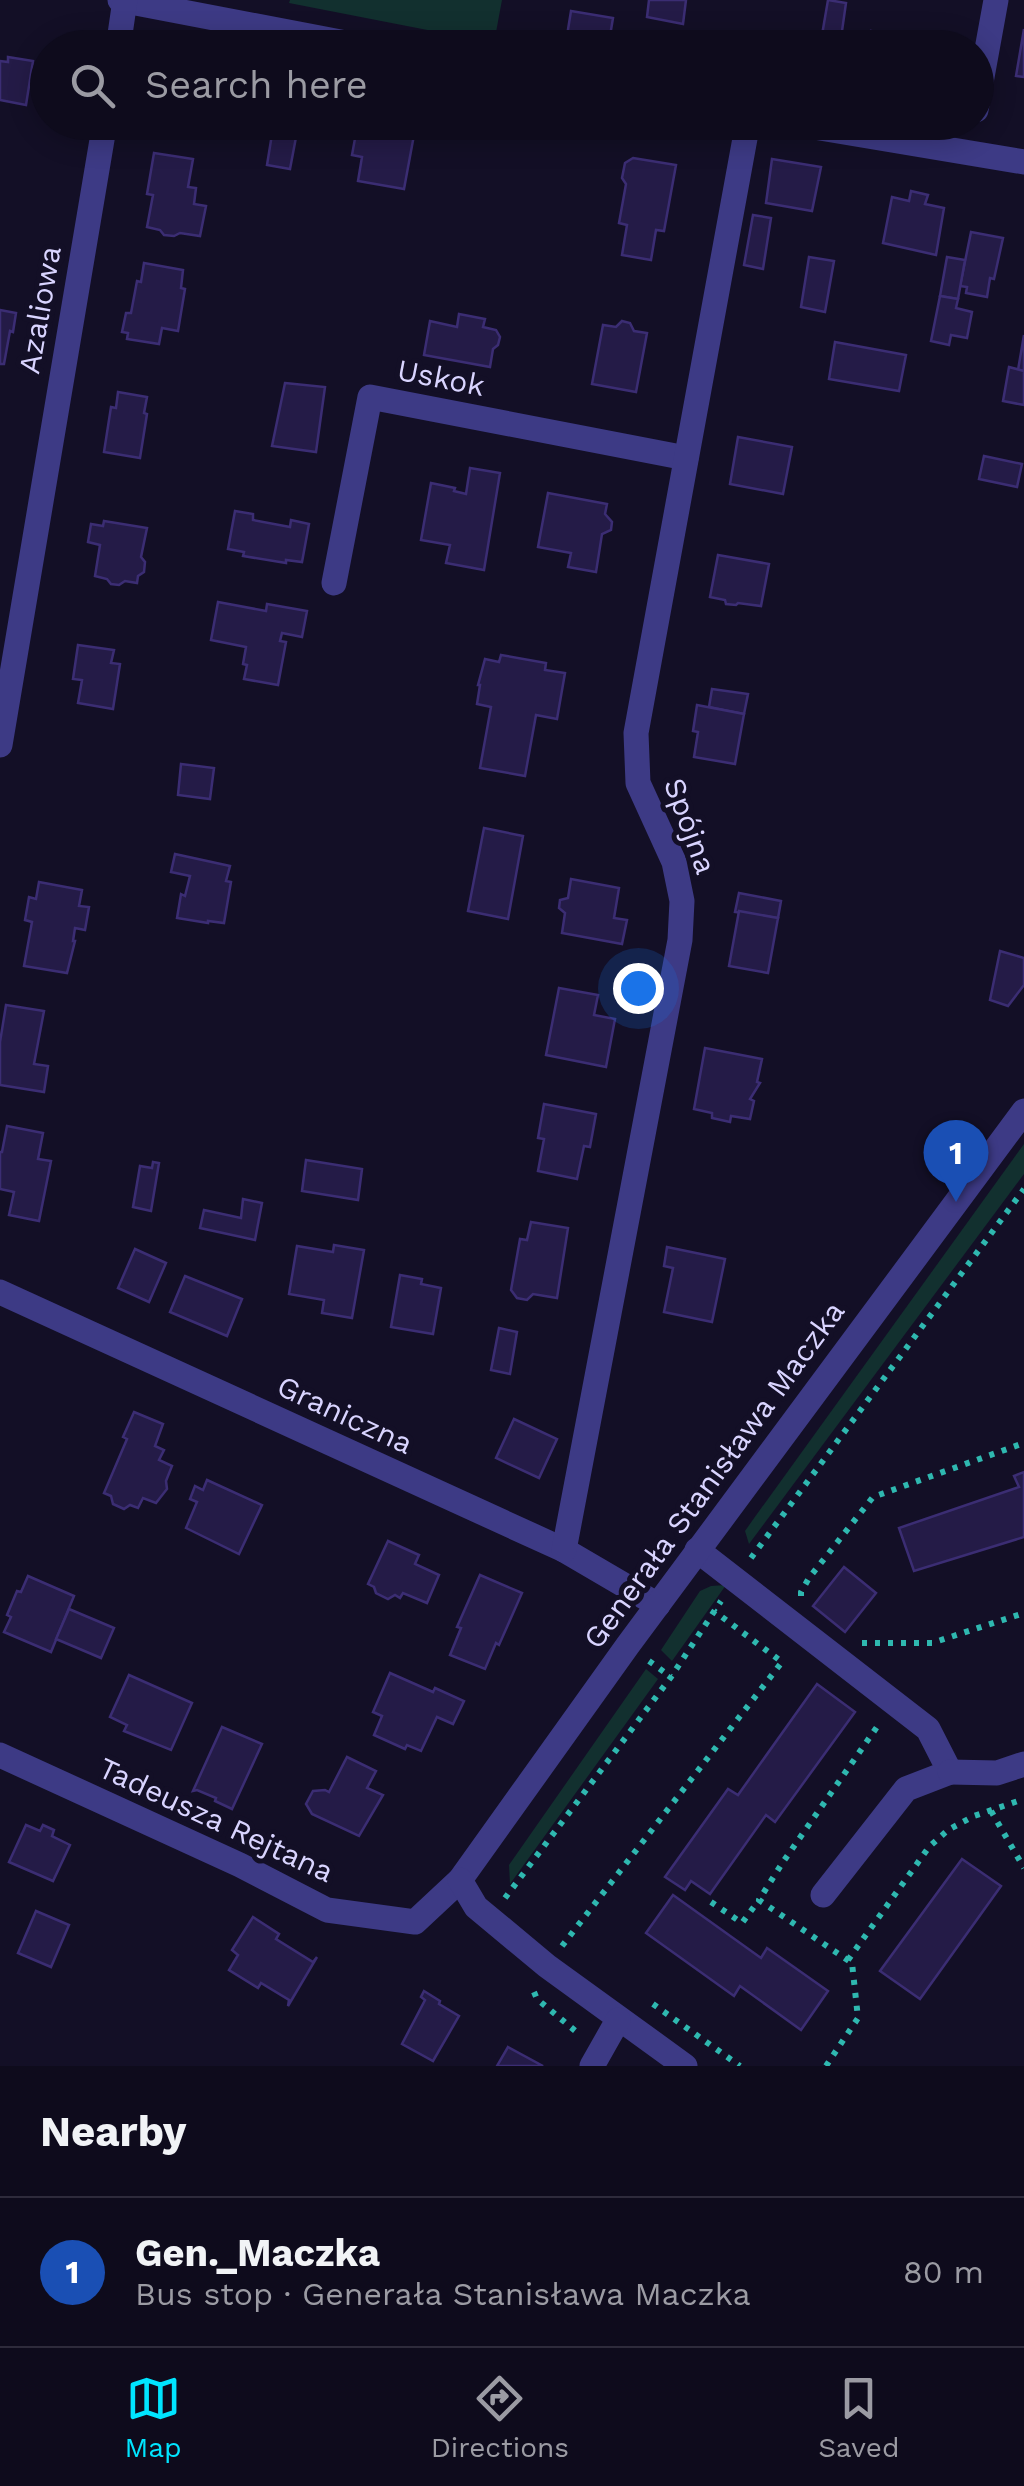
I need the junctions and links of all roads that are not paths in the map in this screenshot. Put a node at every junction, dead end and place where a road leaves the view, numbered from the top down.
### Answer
1 (123, 0) edge
2 (996, 0) edge
3 (120, 30) edge
4 (279, 30) edge
5 (991, 30) edge
6 (102, 140) edge
7 (745, 140) edge
8 (895, 140) edge
9 (971, 140) edge
10 (969, 152) junction
11 (1024, 162) edge
12 (686, 458) junction
13 (334, 583) dead end
14 (0, 745) edge
15 (1024, 1111) edge
16 (0, 1292) edge
17 (564, 1550) junction
18 (698, 1550) junction
19 (658, 1605) junction
20 (0, 1755) edge
21 (1024, 1764) edge
22 (950, 1772) junction
23 (460, 1880) junction
24 (823, 1896) dead end
25 (618, 2020) junction
26 (592, 2066) edge
27 (686, 2066) edge

1 - 3 street
1 - 4 street
2 - 5 street
6 - 14 street, Azaliowa
7 - 12 street, Spójna
8 - 10 street
9 - 10 street
10 - 11 street
12 - 13 street, Uskok
12 - 17 street, Spójna
15 - 18 street, Generała Stanisława Maczka
16 - 17 street, Graniczna
17 - 19 street, Graniczna
18 - 19 street, Generała Stanisława Maczka
18 - 22 street
19 - 23 street, Generała Stanisława Maczka
20 - 23 street, Tadeusza Rejtana
21 - 22 street
22 - 24 street
23 - 25 street
25 - 26 street
25 - 27 street

